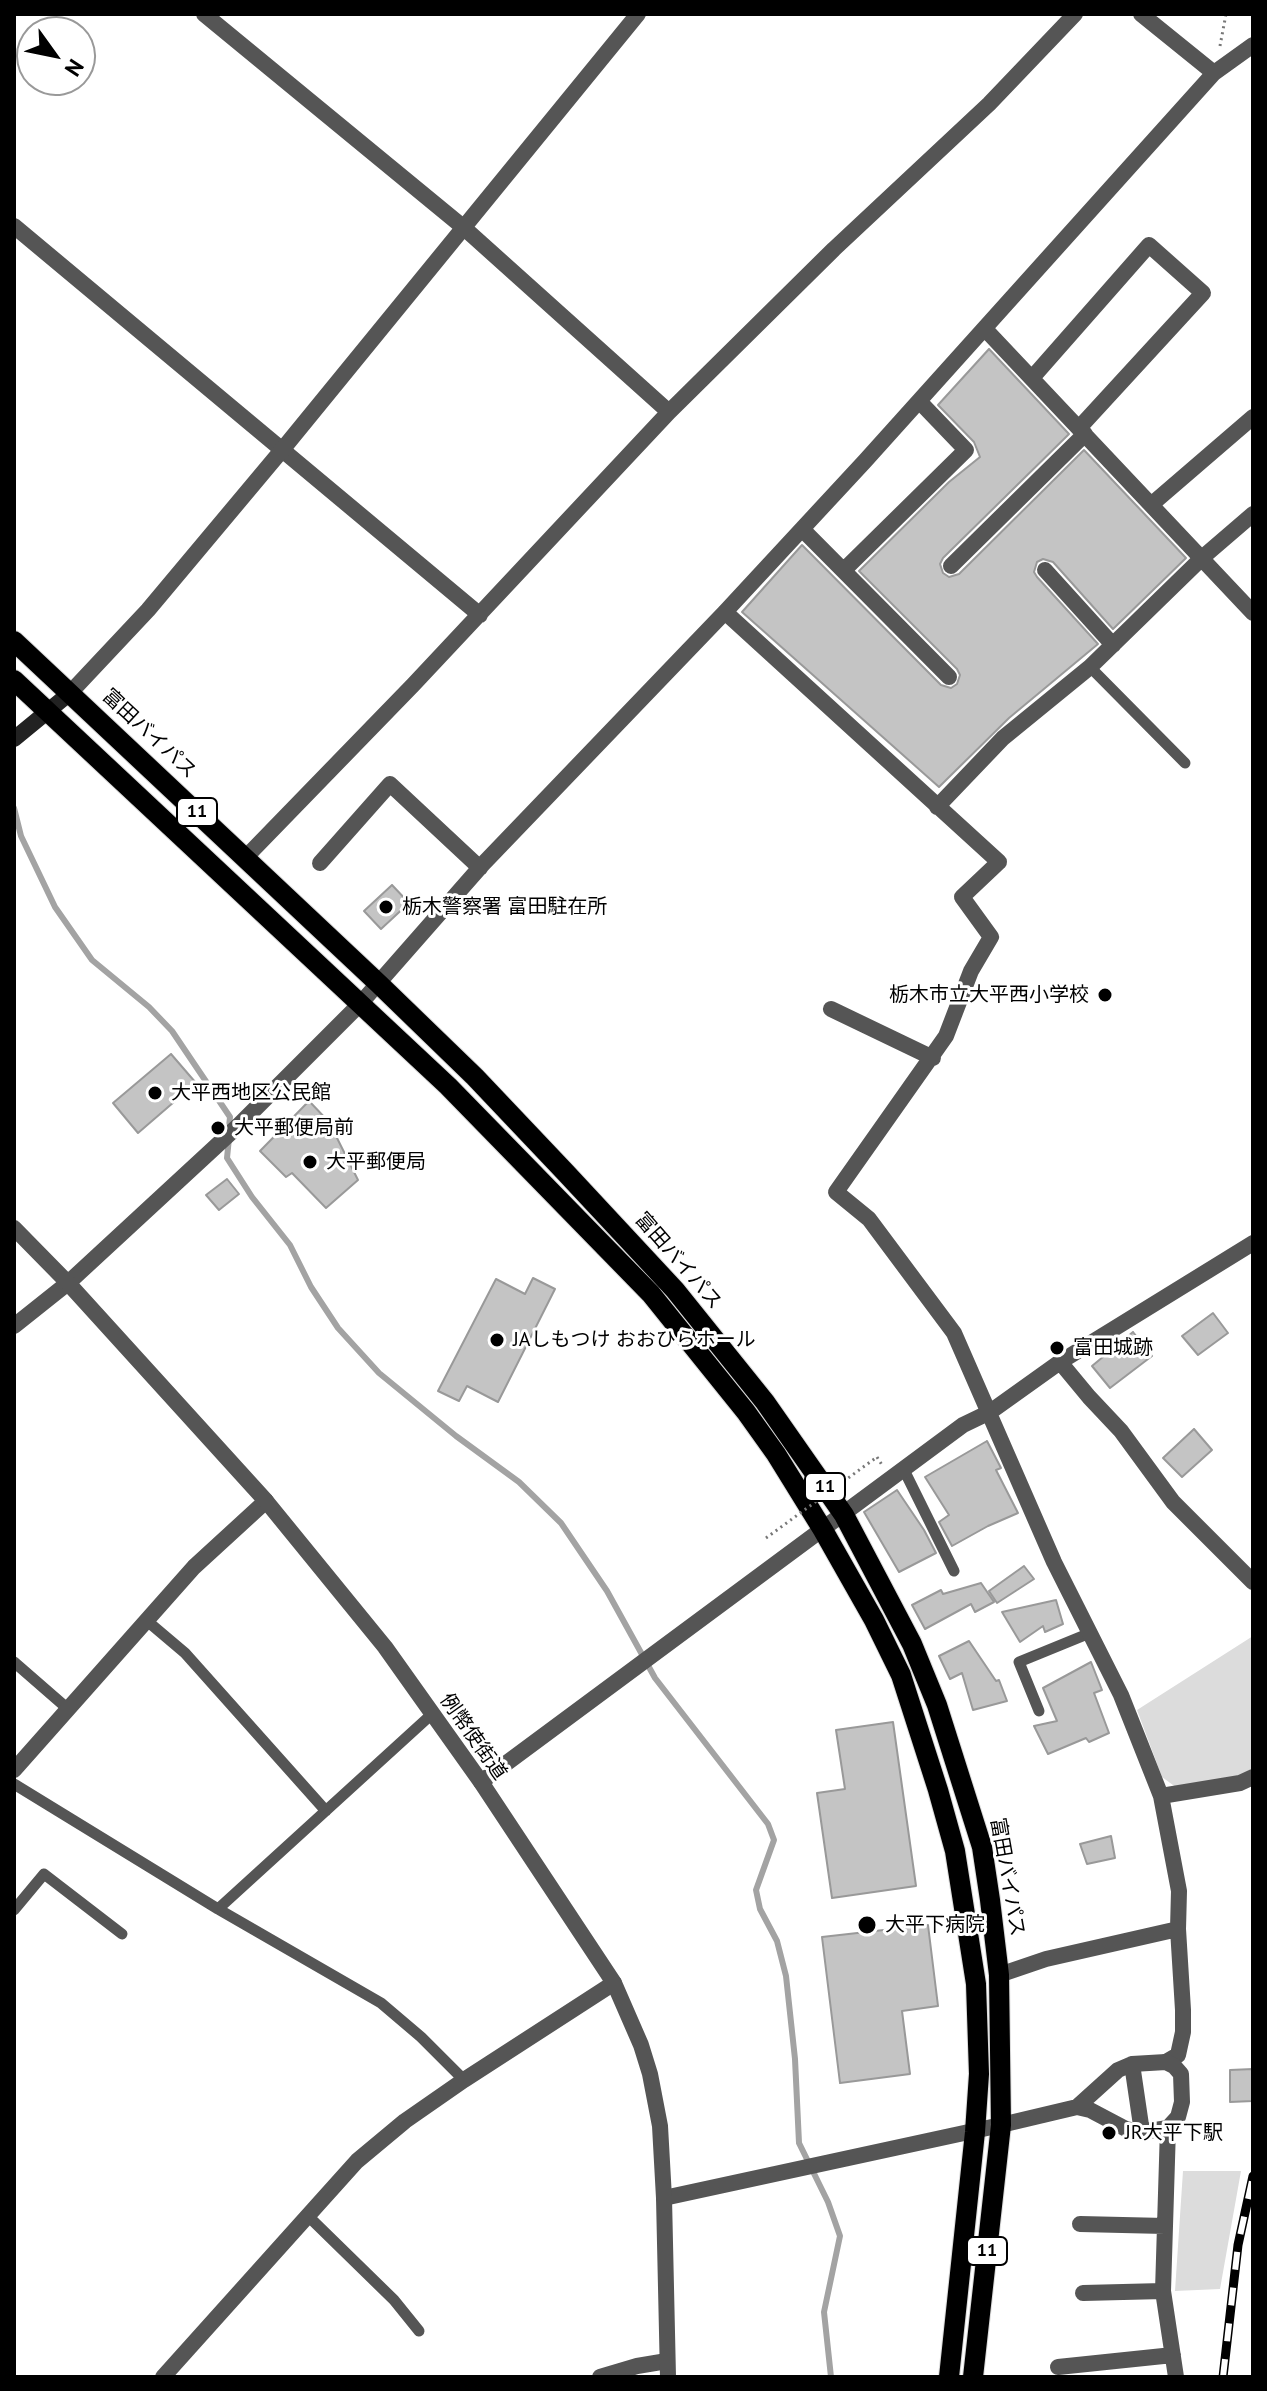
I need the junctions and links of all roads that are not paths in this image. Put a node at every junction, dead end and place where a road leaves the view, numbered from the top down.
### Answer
1 (204, 14) edge
2 (638, 14) edge
3 (1075, 14) edge
4 (1141, 14) edge
5 (1253, 45) edge
6 (1214, 73) junction
7 (14, 226) edge
8 (463, 227) junction
9 (985, 329) junction
10 (1032, 378) junction
11 (919, 401) junction
12 (669, 412) junction
13 (1253, 417) edge
14 (1082, 431) junction
15 (282, 450) junction
16 (1152, 504) junction
17 (1253, 514) edge
18 (802, 529) junction
19 (1203, 557) junction
20 (951, 566) dead end
21 (844, 570) junction
22 (1045, 570) dead end
23 (725, 612) junction
24 (1253, 613) edge
25 (480, 615) junction
26 (14, 641) edge
27 (1113, 645) junction
28 (1090, 667) junction
29 (949, 677) dead end
30 (14, 680) edge
31 (70, 693) junction
32 (47, 711) junction
33 (14, 739) edge
34 (1185, 763) dead end
35 (937, 807) junction
36 (246, 857) junction
37 (320, 863) dead end
38 (480, 868) junction
39 (379, 984) junction
40 (360, 1004) junction
41 (831, 1009) dead end
42 (933, 1058) junction
43 (14, 1228) edge
44 (1253, 1243) edge
45 (68, 1283) junction
46 (14, 1326) edge
47 (1060, 1362) junction
48 (990, 1412) junction
49 (904, 1470) junction
50 (266, 1501) junction
51 (844, 1515) junction
52 (823, 1530) junction
53 (954, 1571) dead end
54 (1253, 1582) edge
55 (146, 1620) junction
56 (1090, 1633) junction
57 (14, 1662) edge
58 (68, 1709) junction
59 (1039, 1711) dead end
60 (432, 1714) junction
61 (14, 1770) edge
62 (1253, 1777) edge
63 (481, 1782) junction
64 (14, 1784) edge
65 (1161, 1796) junction
66 (326, 1811) junction
67 (218, 1909) junction
68 (14, 1910) edge
69 (1178, 1929) junction
70 (122, 1934) dead end
71 (999, 1975) junction
72 (614, 1983) junction
73 (1166, 2062) junction
74 (1132, 2064) junction
75 (464, 2080) junction
76 (1077, 2107) junction
77 (1001, 2125) junction
78 (1168, 2128) junction
79 (975, 2132) junction
80 (1142, 2132) junction
81 (664, 2198) junction
82 (307, 2215) junction
83 (1080, 2224) dead end
84 (1165, 2226) junction
85 (1163, 2291) junction
86 (1083, 2293) dead end
87 (419, 2331) dead end
88 (1173, 2355) junction
89 (1058, 2367) dead end
90 (668, 2369) edge
91 (163, 2377) edge
92 (600, 2377) edge
93 (949, 2377) edge
94 (973, 2377) edge
95 (1176, 2377) edge

1 - 8 street
2 - 8 street
3 - 12 street
4 - 6 street
5 - 6 street
6 - 9 street
7 - 15 street
8 - 12 street
8 - 15 street
9 - 10 street
9 - 11 street
10 - 14 street
10 - 14 street
11 - 18 street
11 - 21 street
12 - 25 street
13 - 16 street
14 - 16 street
14 - 20 street
15 - 25 street
15 - 31 street
16 - 19 street
17 - 19 street
18 - 21 street
18 - 23 street
19 - 24 street
19 - 27 street
21 - 29 street
22 - 27 street
23 - 35 street
23 - 38 street
25 - 36 street
26 - 31 main road, 富田バイパス / 11
27 - 28 street
28 - 34 lane
28 - 35 street
30 - 32 main road, 11
31 - 32 main road
31 - 36 main road, 富田バイパス / 11
32 - 33 main road
32 - 40 main road, 11
35 - 42 street
36 - 39 main road, 富田バイパス / 11
37 - 38 street
38 - 39 street
39 - 40 street
39 - 51 main road, 富田バイパス / 11
40 - 45 street
40 - 52 main road, 11
41 - 42 street
42 - 48 street
43 - 45 street, 例幣使街道
44 - 47 street
45 - 46 street
45 - 50 street, 例幣使街道
47 - 48 street
47 - 54 street
48 - 49 street
48 - 56 street
49 - 51 street
49 - 53 lane
50 - 55 street
50 - 60 street, 例幣使街道
51 - 52 street
51 - 71 main road, 富田バイパス / 11
52 - 63 street
52 - 79 main road, 11
55 - 58 street
55 - 66 lane
56 - 59 lane
56 - 65 street
57 - 58 lane
58 - 61 street
60 - 63 street, 例幣使街道
60 - 66 lane
62 - 65 street
63 - 72 street, 例幣使街道
64 - 67 lane
65 - 69 street
66 - 67 lane
67 - 75 lane
68 - 70 lane
69 - 71 street
69 - 73 street
71 - 77 main road, 富田バイパス / 11
72 - 75 street
72 - 81 street, 例幣使街道
73 - 74 street
73 - 78 street
74 - 76 street
74 - 80 street
75 - 82 street
76 - 77 street
76 - 80 street
77 - 79 street
77 - 94 main road, 富田バイパス / 11
78 - 80 street
78 - 84 street
79 - 81 street
79 - 93 main road, 11
81 - 90 street, 例幣使街道
82 - 87 lane
82 - 91 street
83 - 84 street
84 - 85 street
85 - 86 street
85 - 88 street
88 - 89 street
88 - 95 street
90 - 92 street

